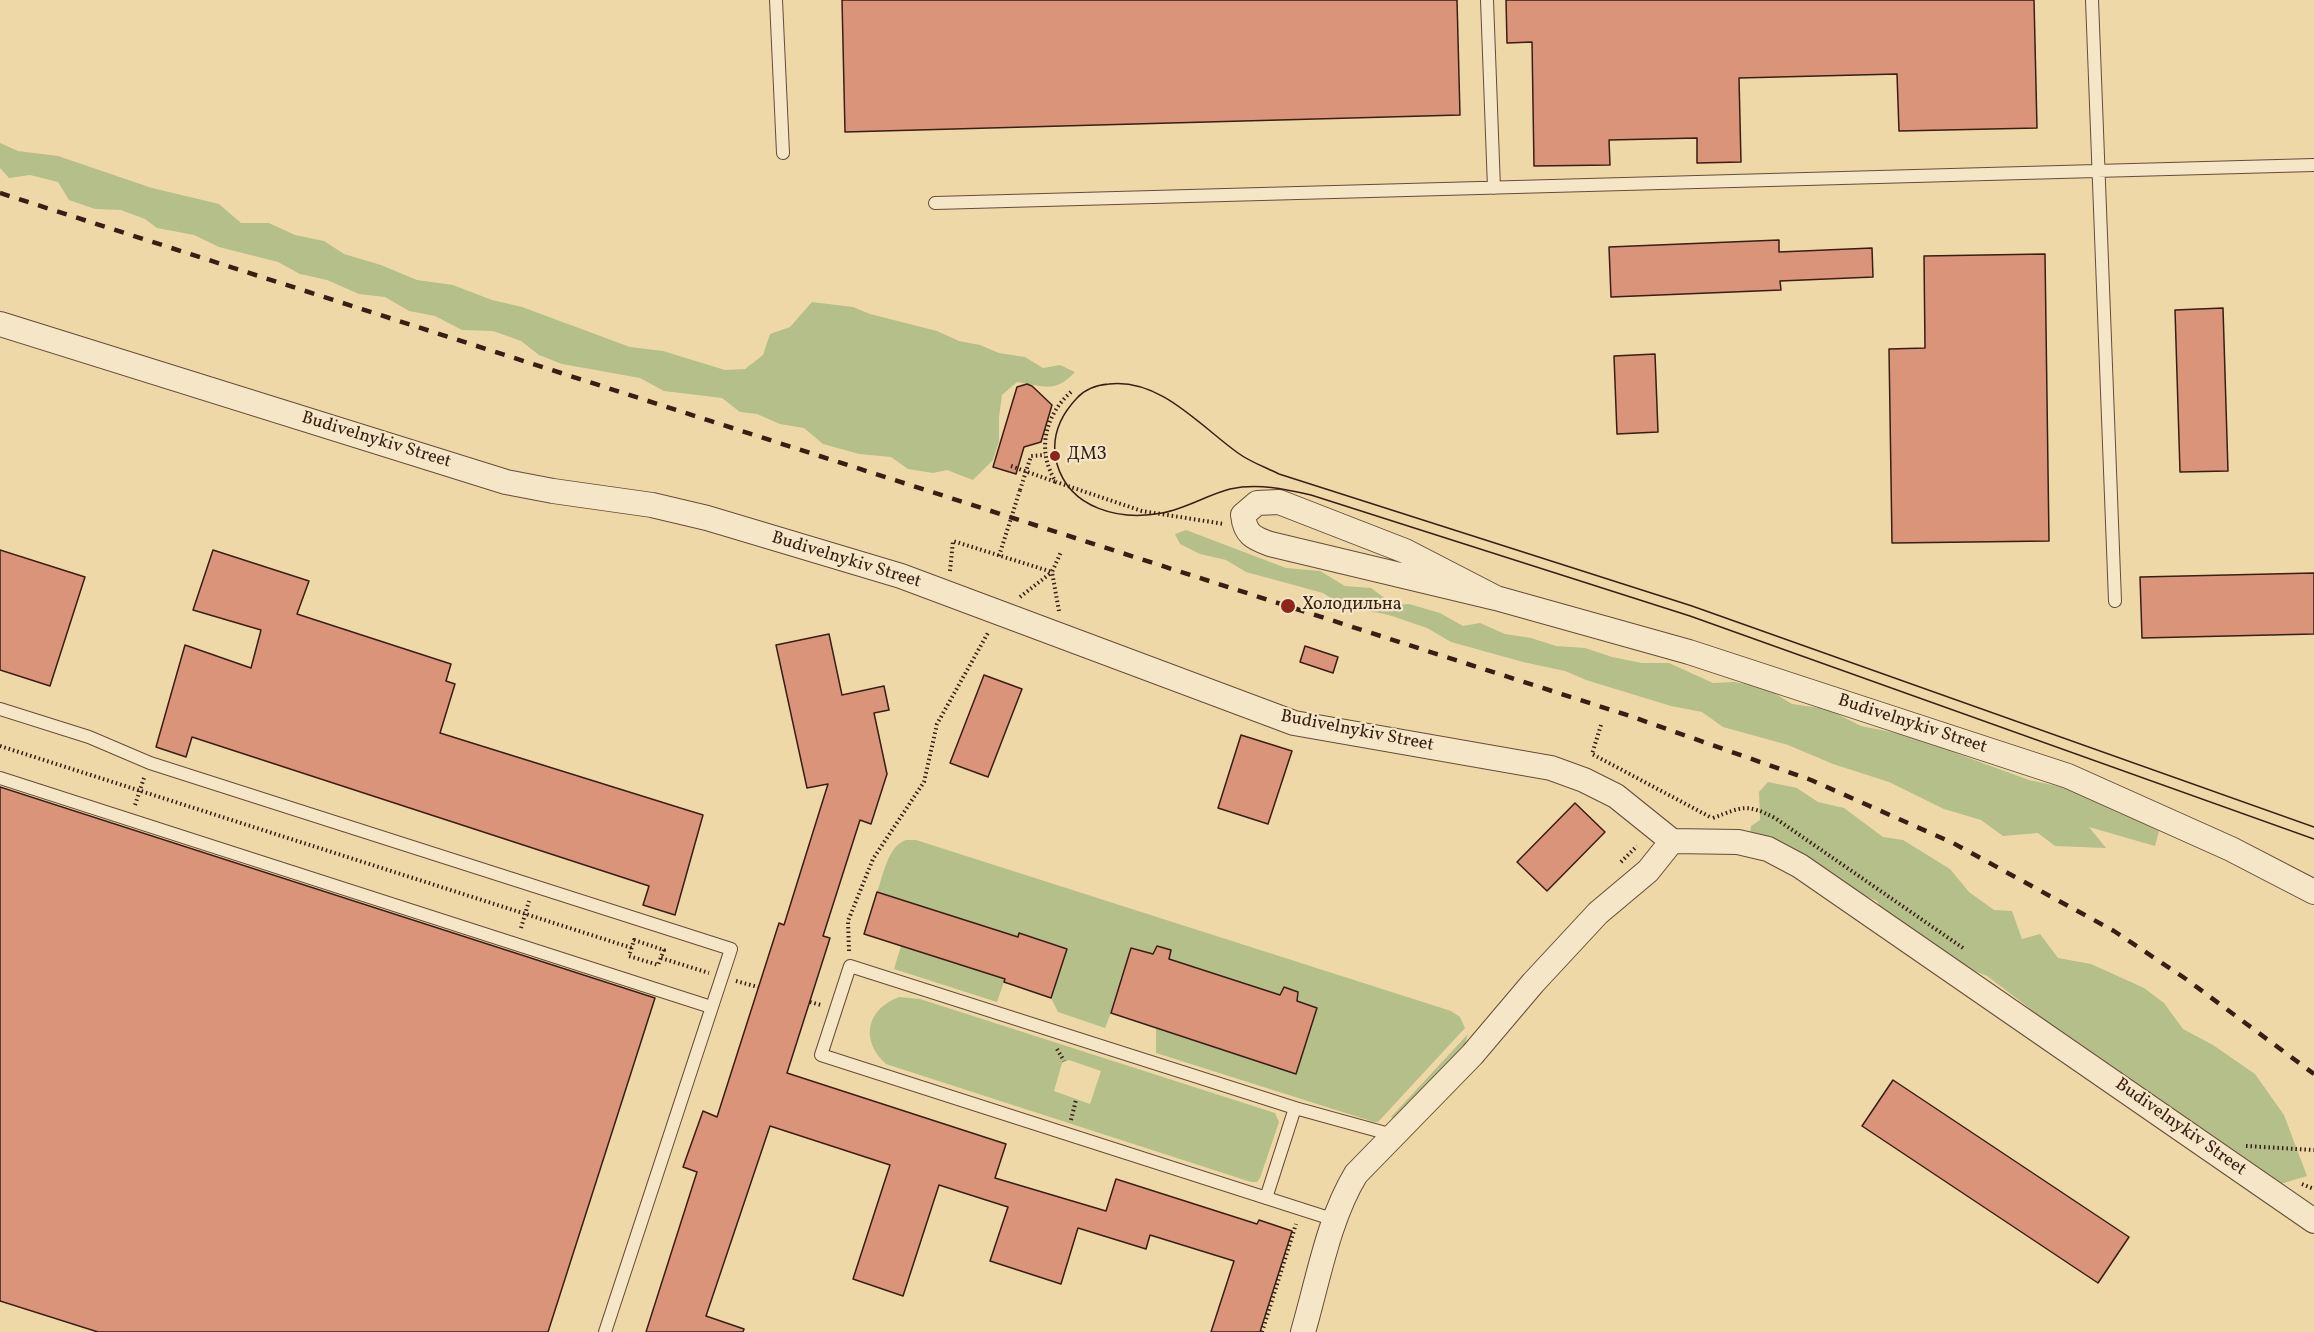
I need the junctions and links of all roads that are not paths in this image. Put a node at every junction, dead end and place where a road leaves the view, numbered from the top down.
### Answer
1 (776, 0) edge
2 (1487, 0) edge
3 (2092, 0) edge
4 (783, 153) dead end
5 (2314, 165) edge
6 (2098, 171) junction
7 (1494, 188) junction
8 (935, 203) dead end
9 (0, 324) edge
10 (1496, 598) junction
11 (2115, 600) dead end
12 (0, 709) edge
13 (0, 778) edge
14 (1672, 841) junction
15 (2314, 892) edge
16 (711, 1007) junction
17 (1295, 1108) junction
18 (1394, 1135) junction
19 (1266, 1198) junction
20 (1335, 1220) junction
21 (2314, 1221) edge
22 (605, 1332) edge
23 (1303, 1332) edge

1 - 4 lane
2 - 7 lane
3 - 6 lane
5 - 6 lane
6 - 7 lane
6 - 11 lane
7 - 8 lane
9 - 14 street, Budivelnykiv Street
10 - 10 street, Budivelnykiv Street
10 - 15 street, Budivelnykiv Street
12 - 16 lane
13 - 16 lane
14 - 18 street
14 - 21 street, Budivelnykiv Street
16 - 22 lane
17 - 18 lane
17 - 19 lane
17 - 19 lane
18 - 20 street
19 - 20 lane
20 - 23 street

